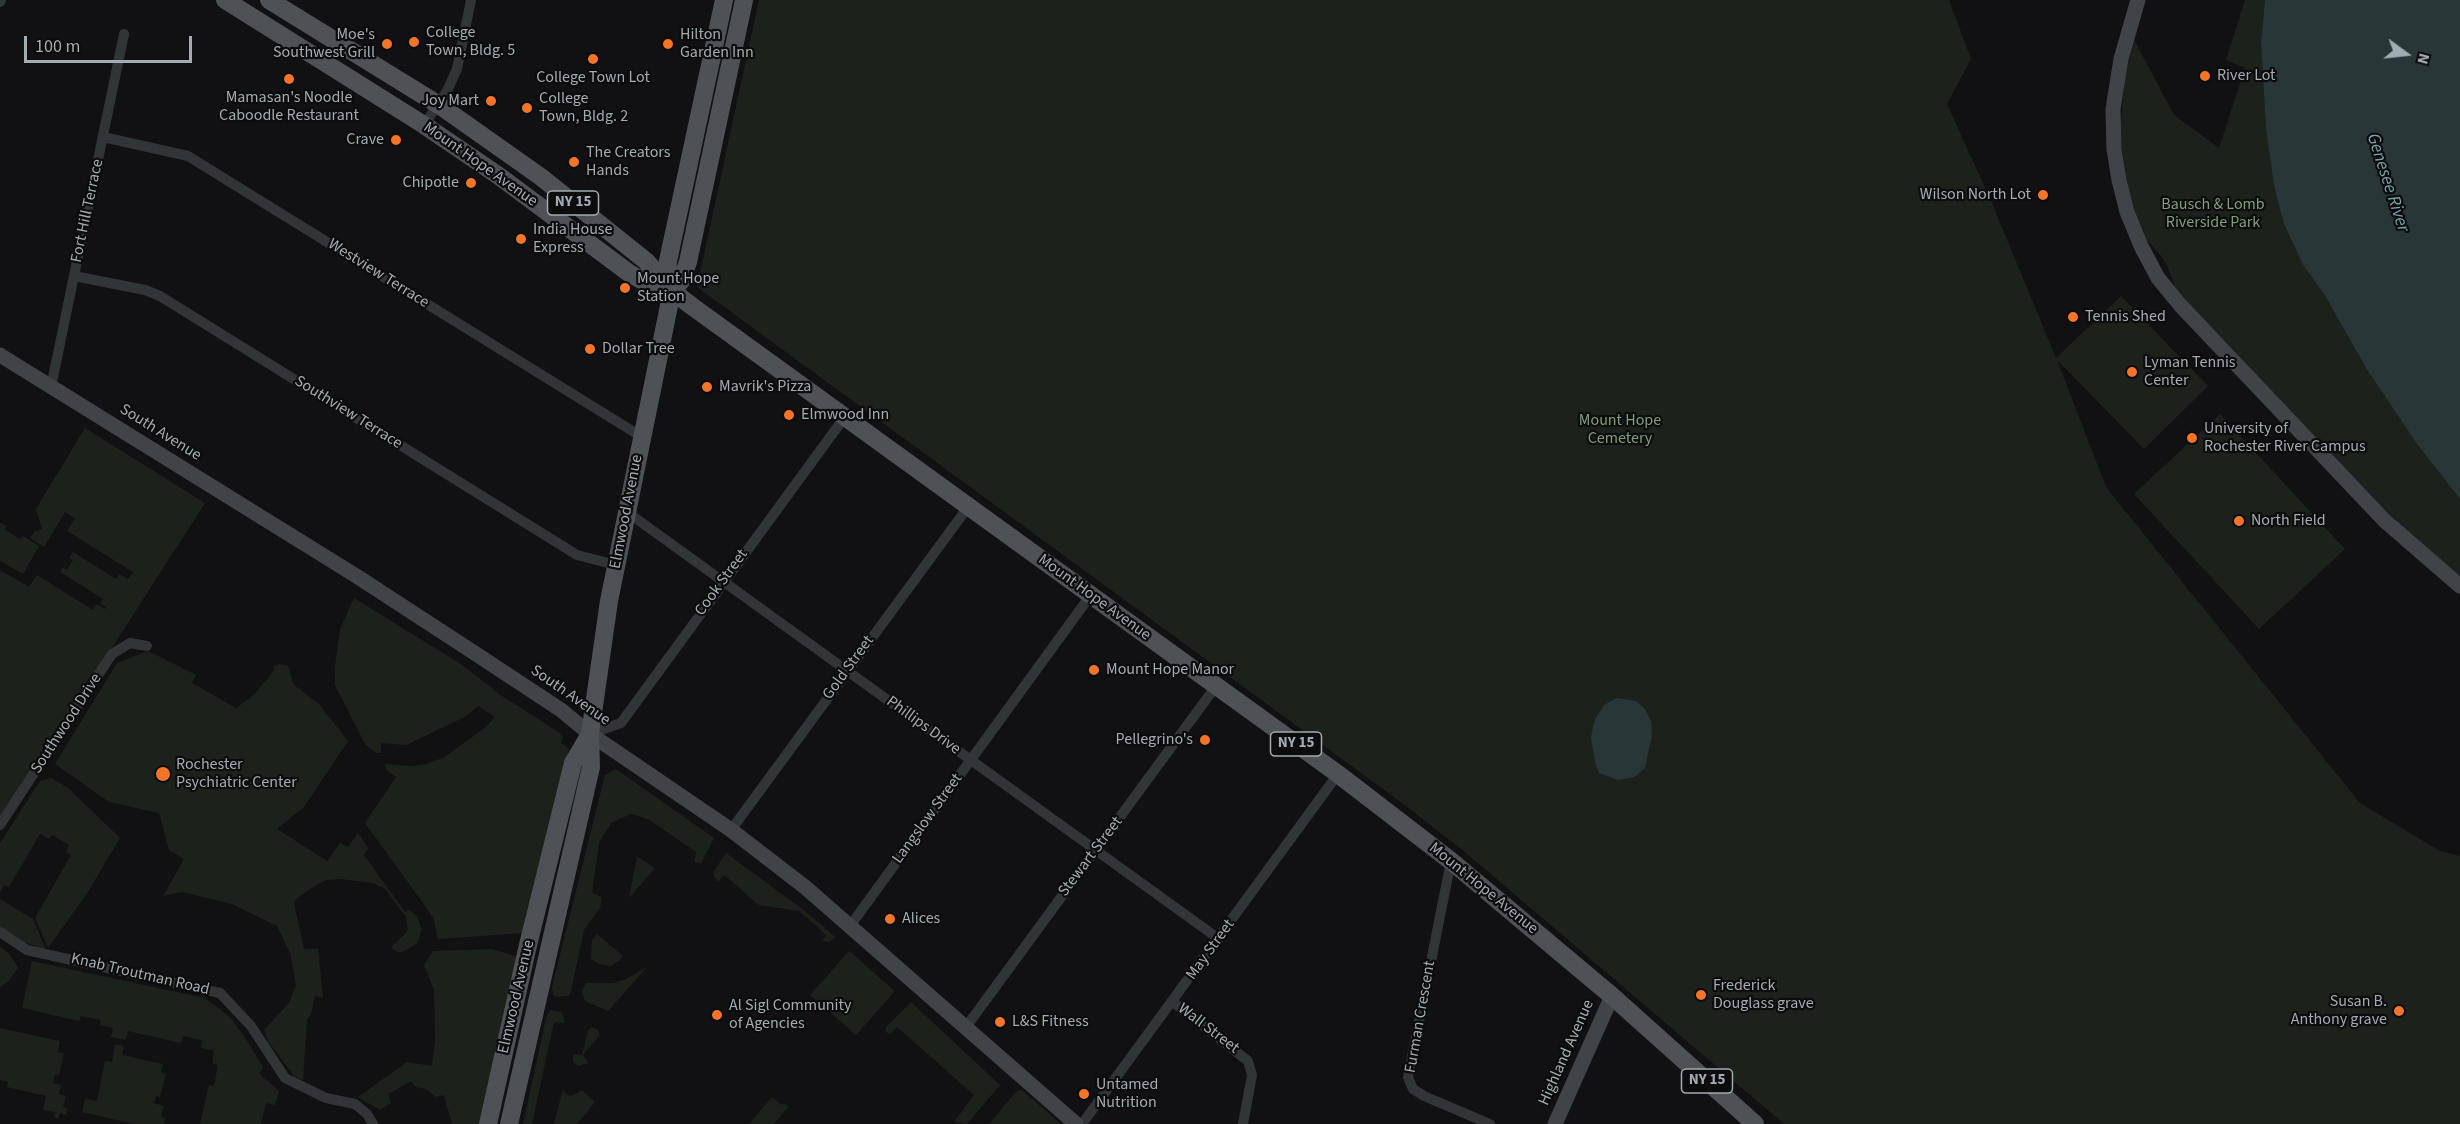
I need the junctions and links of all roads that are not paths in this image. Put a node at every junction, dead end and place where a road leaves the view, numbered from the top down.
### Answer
1 (225, 0) edge
2 (269, 0) edge
3 (471, 0) edge
4 (724, 0) edge
5 (744, 0) edge
6 (2139, 0) edge
7 (124, 34) dead end
8 (439, 105) junction
9 (424, 125) junction
10 (103, 137) junction
11 (74, 276) junction
12 (672, 291) junction
13 (0, 355) edge
14 (51, 387) junction
15 (844, 418) junction
16 (642, 437) junction
17 (968, 507) junction
18 (627, 512) junction
19 (616, 565) junction
20 (723, 581) junction
21 (2460, 586) edge
22 (1090, 596) junction
23 (147, 646) dead end
24 (847, 671) junction
25 (1215, 686) junction
26 (590, 734) junction
27 (970, 760) junction
28 (1338, 774) junction
29 (0, 825) edge
30 (731, 830) junction
31 (1096, 851) junction
32 (1451, 861) junction
33 (850, 926) junction
34 (0, 932) edge
35 (1219, 939) junction
36 (1612, 996) junction
37 (1173, 1002) junction
38 (966, 1027) junction
39 (373, 1124) edge
40 (488, 1124) edge
41 (508, 1124) edge
42 (1076, 1124) edge
43 (1082, 1124) edge
44 (1243, 1124) edge
45 (1490, 1124) edge
46 (1555, 1124) edge
47 (1755, 1124) edge

1 - 9 main road, Mount Hope Avenue / NY 15
2 - 8 main road, Mount Hope Avenue / NY 15
3 - 8 street
4 - 12 main road, Elmwood Avenue
5 - 12 main road, Elmwood Avenue
6 - 21 main road
7 - 10 street, Fort Hill Terrace
8 - 9 street
8 - 12 main road, Mount Hope Avenue / NY 15
9 - 12 main road, Mount Hope Avenue / NY 15
10 - 11 street, Fort Hill Terrace
10 - 16 street, Westview Terrace
11 - 14 street, Fort Hill Terrace
11 - 19 street, Southview Terrace
12 - 15 main road, Mount Hope Avenue / NY 15
12 - 16 main road, Elmwood Avenue
13 - 14 main road, South Avenue
14 - 26 main road, South Avenue
15 - 17 main road, Mount Hope Avenue / NY 15
15 - 20 street, Cook Street
16 - 18 main road, Elmwood Avenue
17 - 22 main road, Mount Hope Avenue / NY 15
17 - 24 street, Gold Street
18 - 19 main road, Elmwood Avenue
18 - 20 street, Phillips Drive
19 - 26 main road, Elmwood Avenue
20 - 24 street, Phillips Drive
20 - 26 street, Cook Street
22 - 25 main road, Mount Hope Avenue / NY 15
22 - 27 street, Langslow Street
23 - 29 street, Southwood Drive
24 - 27 street, Phillips Drive
24 - 30 street, Gold Street
25 - 28 main road, Mount Hope Avenue / NY 15
25 - 31 street, Stewart Street
26 - 30 main road, South Avenue
26 - 40 main road, Elmwood Avenue
26 - 41 main road, Elmwood Avenue
27 - 31 street, Phillips Drive
27 - 33 street, Langslow Street
28 - 32 main road, Mount Hope Avenue / NY 15
28 - 35 street, May Street
30 - 33 main road, South Avenue
31 - 35 street, Phillips Drive
31 - 38 street, Stewart Street
32 - 36 main road, Mount Hope Avenue / NY 15
32 - 45 street, Furman Crescent
33 - 38 main road, South Avenue
34 - 39 street, Knab Troutman Road
35 - 37 street, May Street
36 - 46 main road, Highland Avenue
36 - 47 main road, Mount Hope Avenue / NY 15
37 - 43 street, May Street
37 - 44 street, Wall Street
38 - 42 main road, South Avenue

